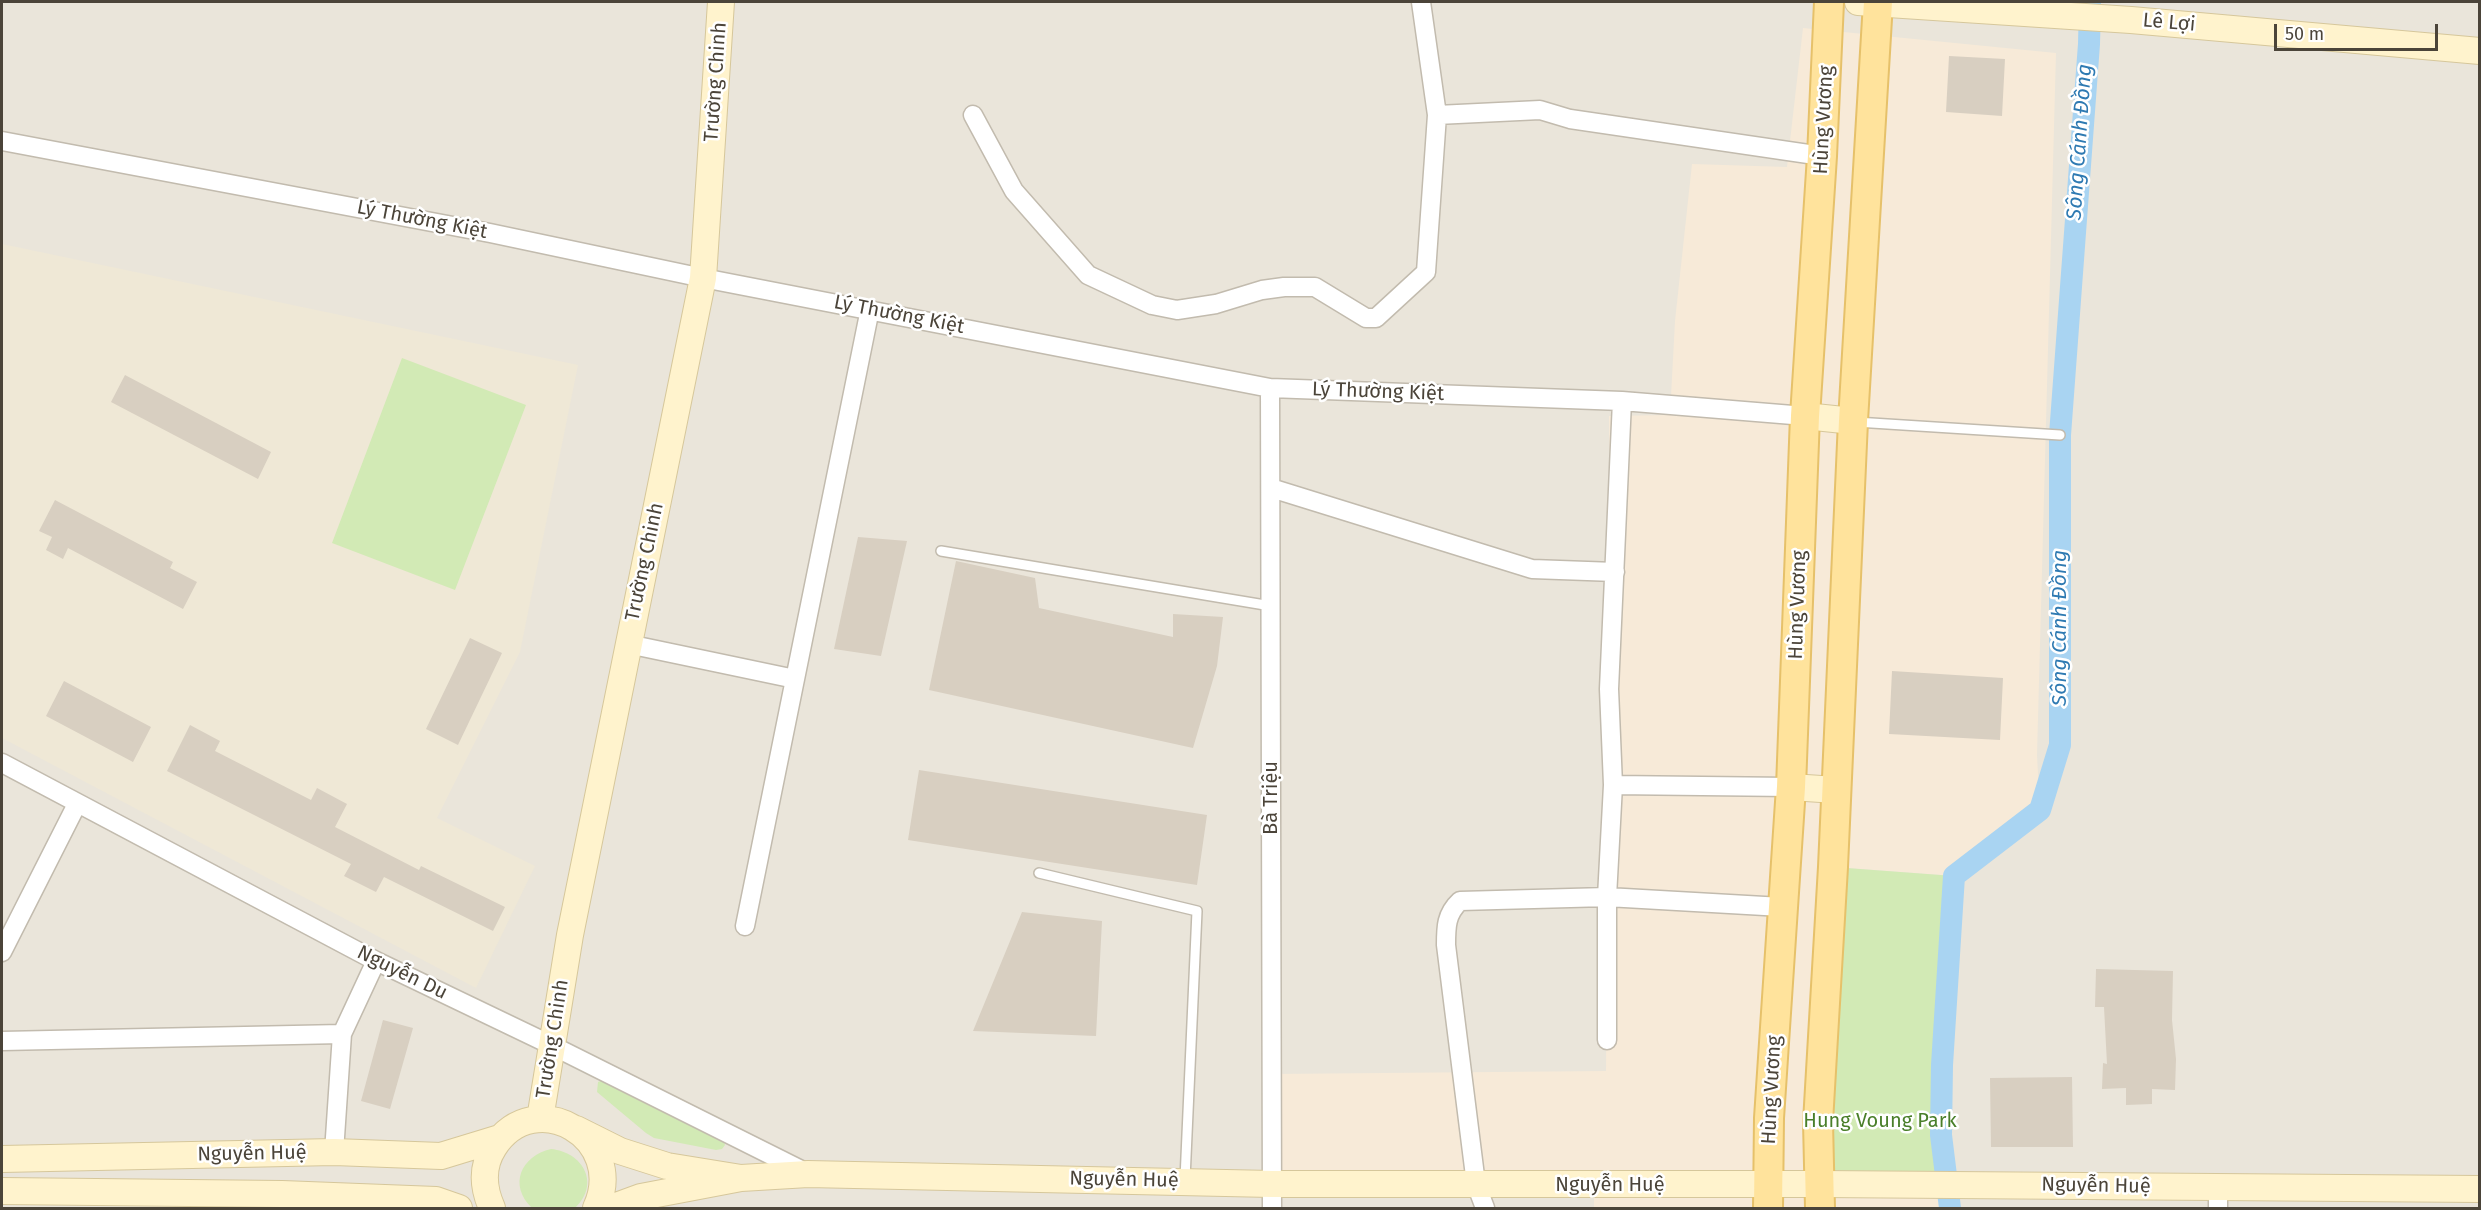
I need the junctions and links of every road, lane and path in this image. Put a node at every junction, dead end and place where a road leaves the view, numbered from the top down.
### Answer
1 (721, 2) edge
2 (1421, 2) edge
3 (1829, 2) edge
4 (1871, 2) edge
5 (2480, 51) edge
6 (973, 115) dead end
7 (1437, 116) junction
8 (2, 141) edge
9 (1822, 156) junction
10 (703, 278) junction
11 (870, 309) junction
12 (1270, 388) junction
13 (1622, 401) junction
14 (1805, 416) junction
15 (1853, 422) junction
16 (2060, 435) dead end
17 (1271, 488) junction
18 (941, 551) dead end
19 (1615, 572) junction
20 (1271, 606) junction
21 (628, 644) junction
22 (795, 680) junction
23 (2, 763) edge
24 (1613, 785) junction
25 (1791, 787) junction
26 (1836, 790) junction
27 (77, 804) junction
28 (1038, 873) dead end
29 (1607, 897) junction
30 (1782, 907) junction
31 (745, 926) dead end
32 (2, 952) edge
33 (376, 961) junction
34 (342, 1034) junction
35 (1607, 1040) dead end
36 (2, 1041) edge
37 (551, 1046) junction
38 (540, 1119) junction
39 (576, 1129) junction
40 (500, 1138) junction
41 (334, 1152) junction
42 (278, 1154) junction
43 (2, 1159) edge
44 (808, 1174) junction
45 (741, 1178) junction
46 (1185, 1182) junction
47 (1476, 1184) junction
48 (2480, 1189) edge
49 (2, 1191) edge
50 (282, 1194) junction
51 (1272, 1196) edge
52 (1820, 1196) edge
53 (1769, 1197) edge
54 (2218, 1198) edge
55 (459, 1209) edge
56 (492, 1209) edge
57 (596, 1209) edge
58 (611, 1209) edge
59 (1485, 1209) edge

1 - 10 main road, Trường Chinh
2 - 7 street
3 - 9 main road, Hùng Vương
4 - 5 main road, Lê Lợi
4 - 15 main road
6 - 7 street
7 - 9 street
8 - 10 street, Lý Thường Kiệt
9 - 14 main road, Hùng Vương
10 - 11 street, Lý Thường Kiệt
10 - 21 main road, Trường Chinh
11 - 12 street, Lý Thường Kiệt
11 - 22 street
12 - 13 street, Lý Thường Kiệt
12 - 17 street, Bà Triệu
13 - 14 street, Lý Thường Kiệt
13 - 19 street
14 - 15 main road
14 - 25 main road, Hùng Vương
15 - 16 lane
15 - 26 main road
17 - 19 street
17 - 20 street, Bà Triệu
18 - 20 lane
19 - 24 street
20 - 51 street, Bà Triệu
21 - 22 street
21 - 37 main road, Trường Chinh
22 - 31 street
23 - 27 street, Nguyễn Du
24 - 25 street
24 - 29 street
25 - 26 main road
25 - 30 main road, Hùng Vương
26 - 52 main road
27 - 32 street
27 - 33 street, Nguyễn Du
28 - 46 lane
29 - 30 street
29 - 35 street
29 - 47 street
30 - 53 main road, Hùng Vương
33 - 34 street
33 - 37 street, Nguyễn Du
34 - 36 street
34 - 41 street
37 - 38 main road, Trường Chinh
37 - 44 street, Nguyễn Du
38 - 39 main road
38 - 40 main road, Nguyễn Huệ
39 - 45 main road
39 - 57 main road
40 - 41 main road, Nguyễn Huệ
40 - 56 main road
41 - 42 main road, Nguyễn Huệ
42 - 43 main road, Nguyễn Huệ
42 - 50 main road
44 - 45 main road, Nguyễn Huệ
44 - 46 main road, Nguyễn Huệ
45 - 58 main road
46 - 51 main road, Nguyễn Huệ
47 - 51 main road, Nguyễn Huệ
47 - 53 main road, Nguyễn Huệ
47 - 59 street
48 - 54 main road, Nguyễn Huệ
49 - 50 main road, Nguyễn Huệ
50 - 55 main road, Nguyễn Huệ
52 - 53 main road, Nguyễn Huệ
52 - 54 main road, Nguyễn Huệ

